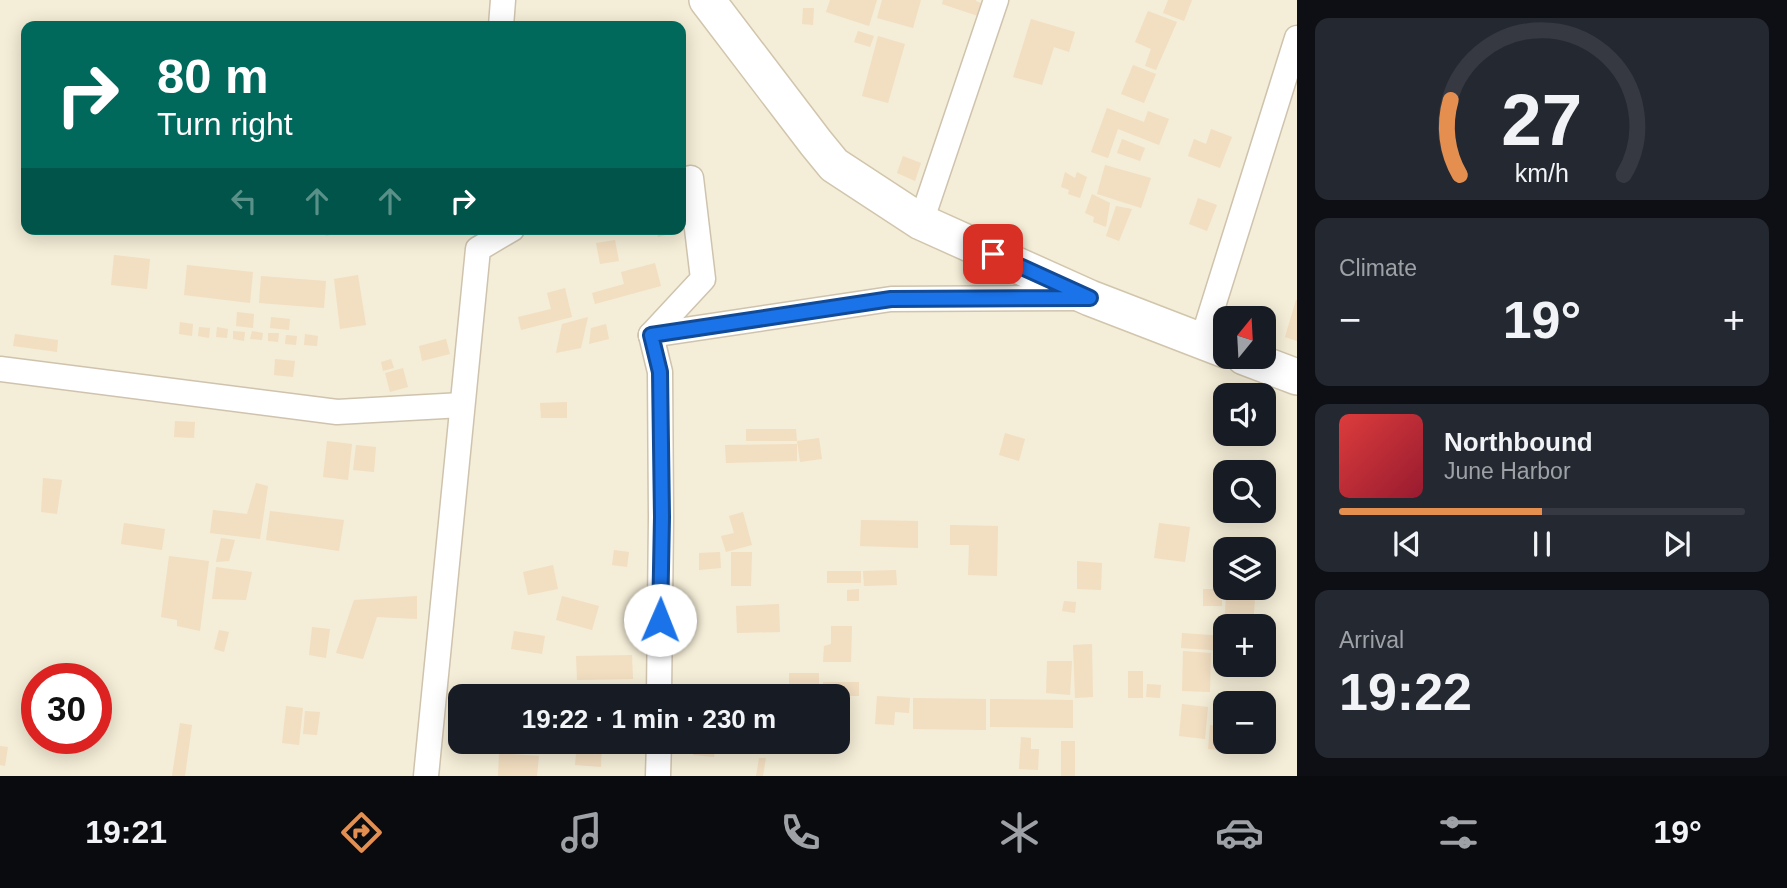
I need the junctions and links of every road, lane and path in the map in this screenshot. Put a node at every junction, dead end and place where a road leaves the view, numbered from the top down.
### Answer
1 (503, 0) edge
2 (706, 0) edge
3 (996, 0) edge
4 (501, 21) edge
5 (1297, 38) edge
6 (686, 179) edge
7 (921, 222) junction
8 (479, 239) edge
9 (1090, 298) junction
10 (1224, 306) edge
11 (651, 335) junction
12 (1213, 346) edge
13 (0, 369) edge
14 (1276, 369) edge
15 (1297, 377) edge
16 (462, 405) junction
17 (659, 684) edge
18 (659, 754) edge
19 (426, 776) edge
20 (659, 776) edge

1 - 4 street
2 - 7 main road
3 - 7 street
5 - 10 street
6 - 11 street
7 - 9 main road
8 - 16 street
9 - 11 street
9 - 12 main road
11 - 17 street
13 - 16 street
14 - 15 main road
16 - 19 street
18 - 20 street

